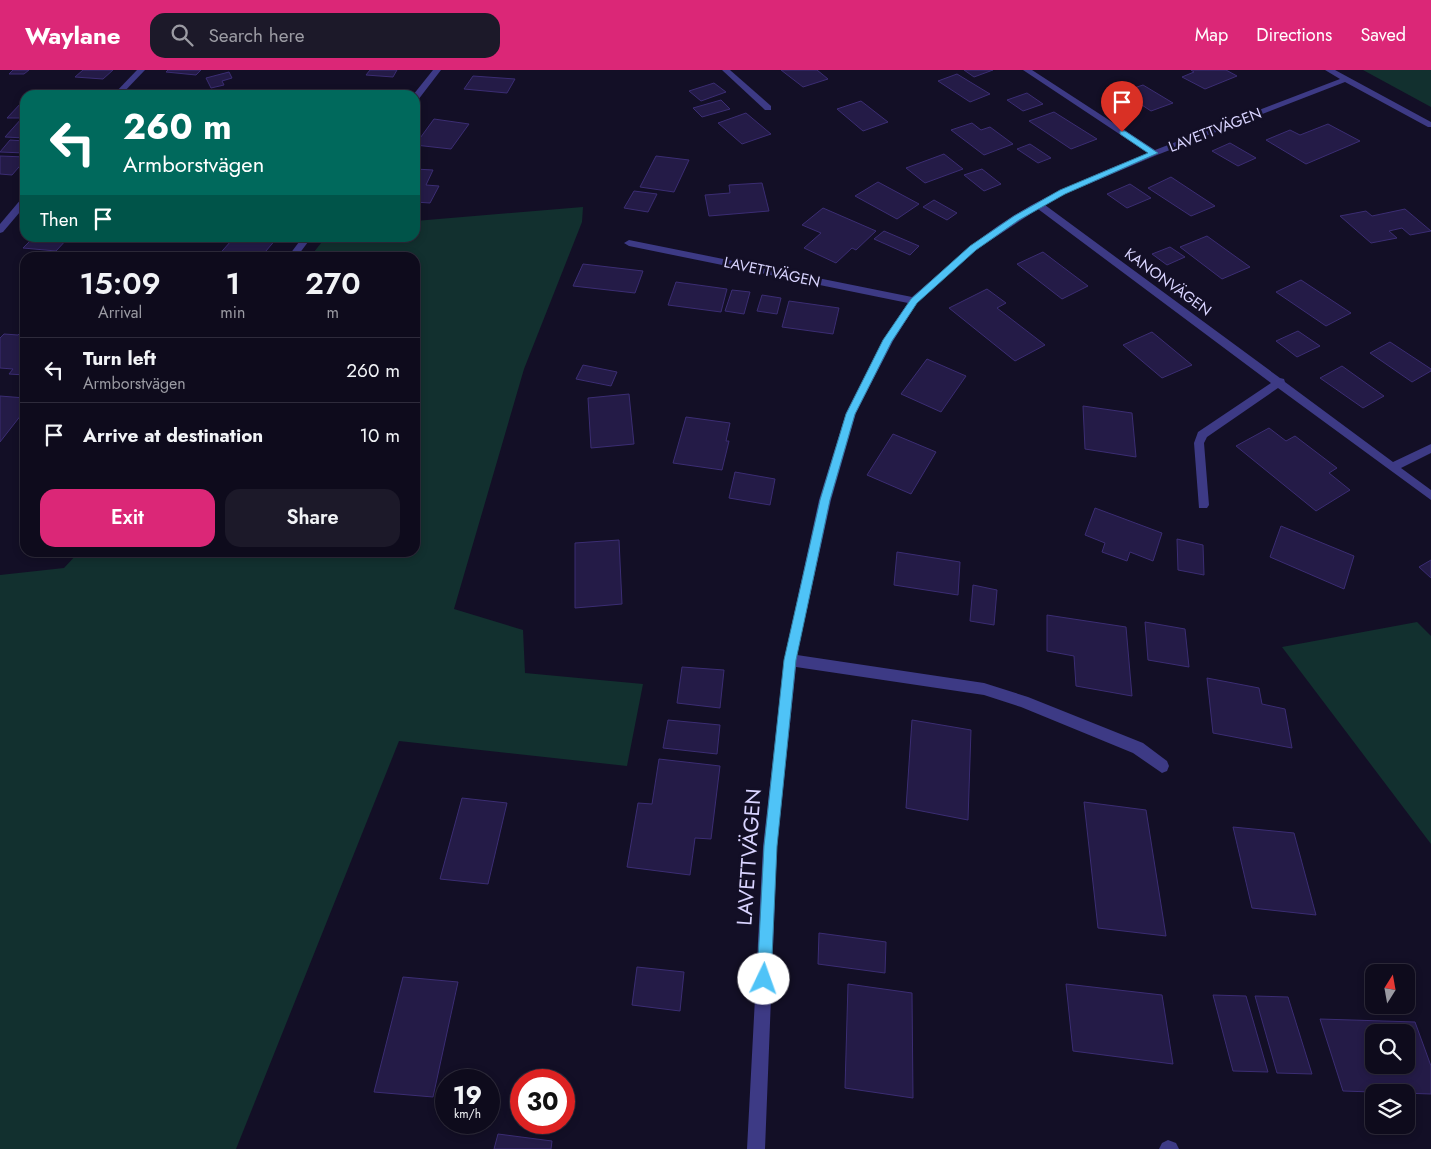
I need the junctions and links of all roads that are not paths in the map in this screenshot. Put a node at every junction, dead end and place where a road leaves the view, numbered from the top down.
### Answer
1 (142, 70) edge
2 (437, 70) edge
3 (726, 70) edge
4 (1027, 70) edge
5 (1329, 70) edge
6 (1346, 79) junction
7 (122, 90) edge
8 (420, 92) edge
9 (768, 108) dead end
10 (1431, 125) edge
11 (1154, 153) junction
12 (20, 206) edge
13 (1040, 206) junction
14 (0, 230) edge
15 (629, 243) dead end
16 (914, 301) junction
17 (1280, 382) junction
18 (1431, 448) edge
19 (1393, 467) junction
20 (1431, 496) edge
21 (1202, 506) dead end
22 (790, 660) junction
23 (1162, 766) dead end
24 (756, 1149) edge

1 - 7 street
2 - 8 street
3 - 9 street
4 - 11 street
5 - 6 street
6 - 10 street
6 - 11 street, LAVETTVÄGEN
11 - 13 street, LAVETTVÄGEN
12 - 14 street
13 - 16 street, LAVETTVÄGEN
13 - 17 street, KANONVÄGEN
15 - 16 street, LAVETTVÄGEN
16 - 22 street, LAVETTVÄGEN
17 - 19 street, KANONVÄGEN
17 - 21 street
18 - 19 street
19 - 20 street, KANONVÄGEN
22 - 23 street
22 - 24 street, LAVETTVÄGEN

